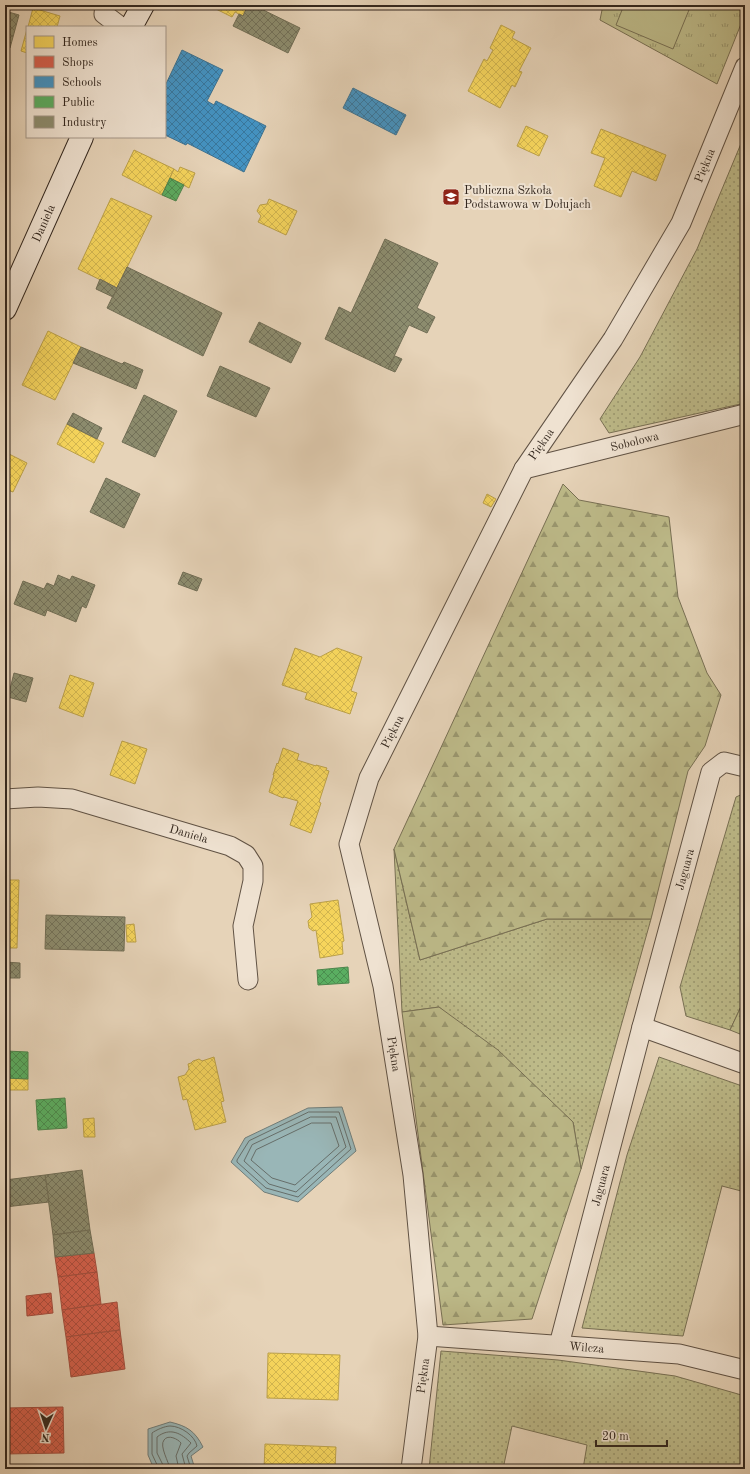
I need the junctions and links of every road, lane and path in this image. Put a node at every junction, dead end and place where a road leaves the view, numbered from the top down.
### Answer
1 (105, 5) edge
2 (143, 5) edge
3 (120, 26) edge
4 (132, 26) edge
5 (745, 67) edge
6 (82, 138) edge
7 (5, 309) edge
8 (745, 414) edge
9 (524, 469) junction
10 (745, 767) edge
11 (5, 799) edge
12 (248, 980) dead end
13 (642, 1026) junction
14 (745, 1064) edge
15 (428, 1336) junction
16 (559, 1345) junction
17 (745, 1370) edge
18 (411, 1469) edge

1 - 3 street
2 - 4 street
5 - 9 street, Piękna
6 - 7 street, Daniela
8 - 9 street, Sobolowa
9 - 15 street, Piękna
10 - 13 street, Jaguara
11 - 12 street, Daniela
13 - 14 street
13 - 16 street, Jaguara
15 - 16 street, Wilcza
15 - 18 street, Piękna
16 - 17 street, Wilcza

